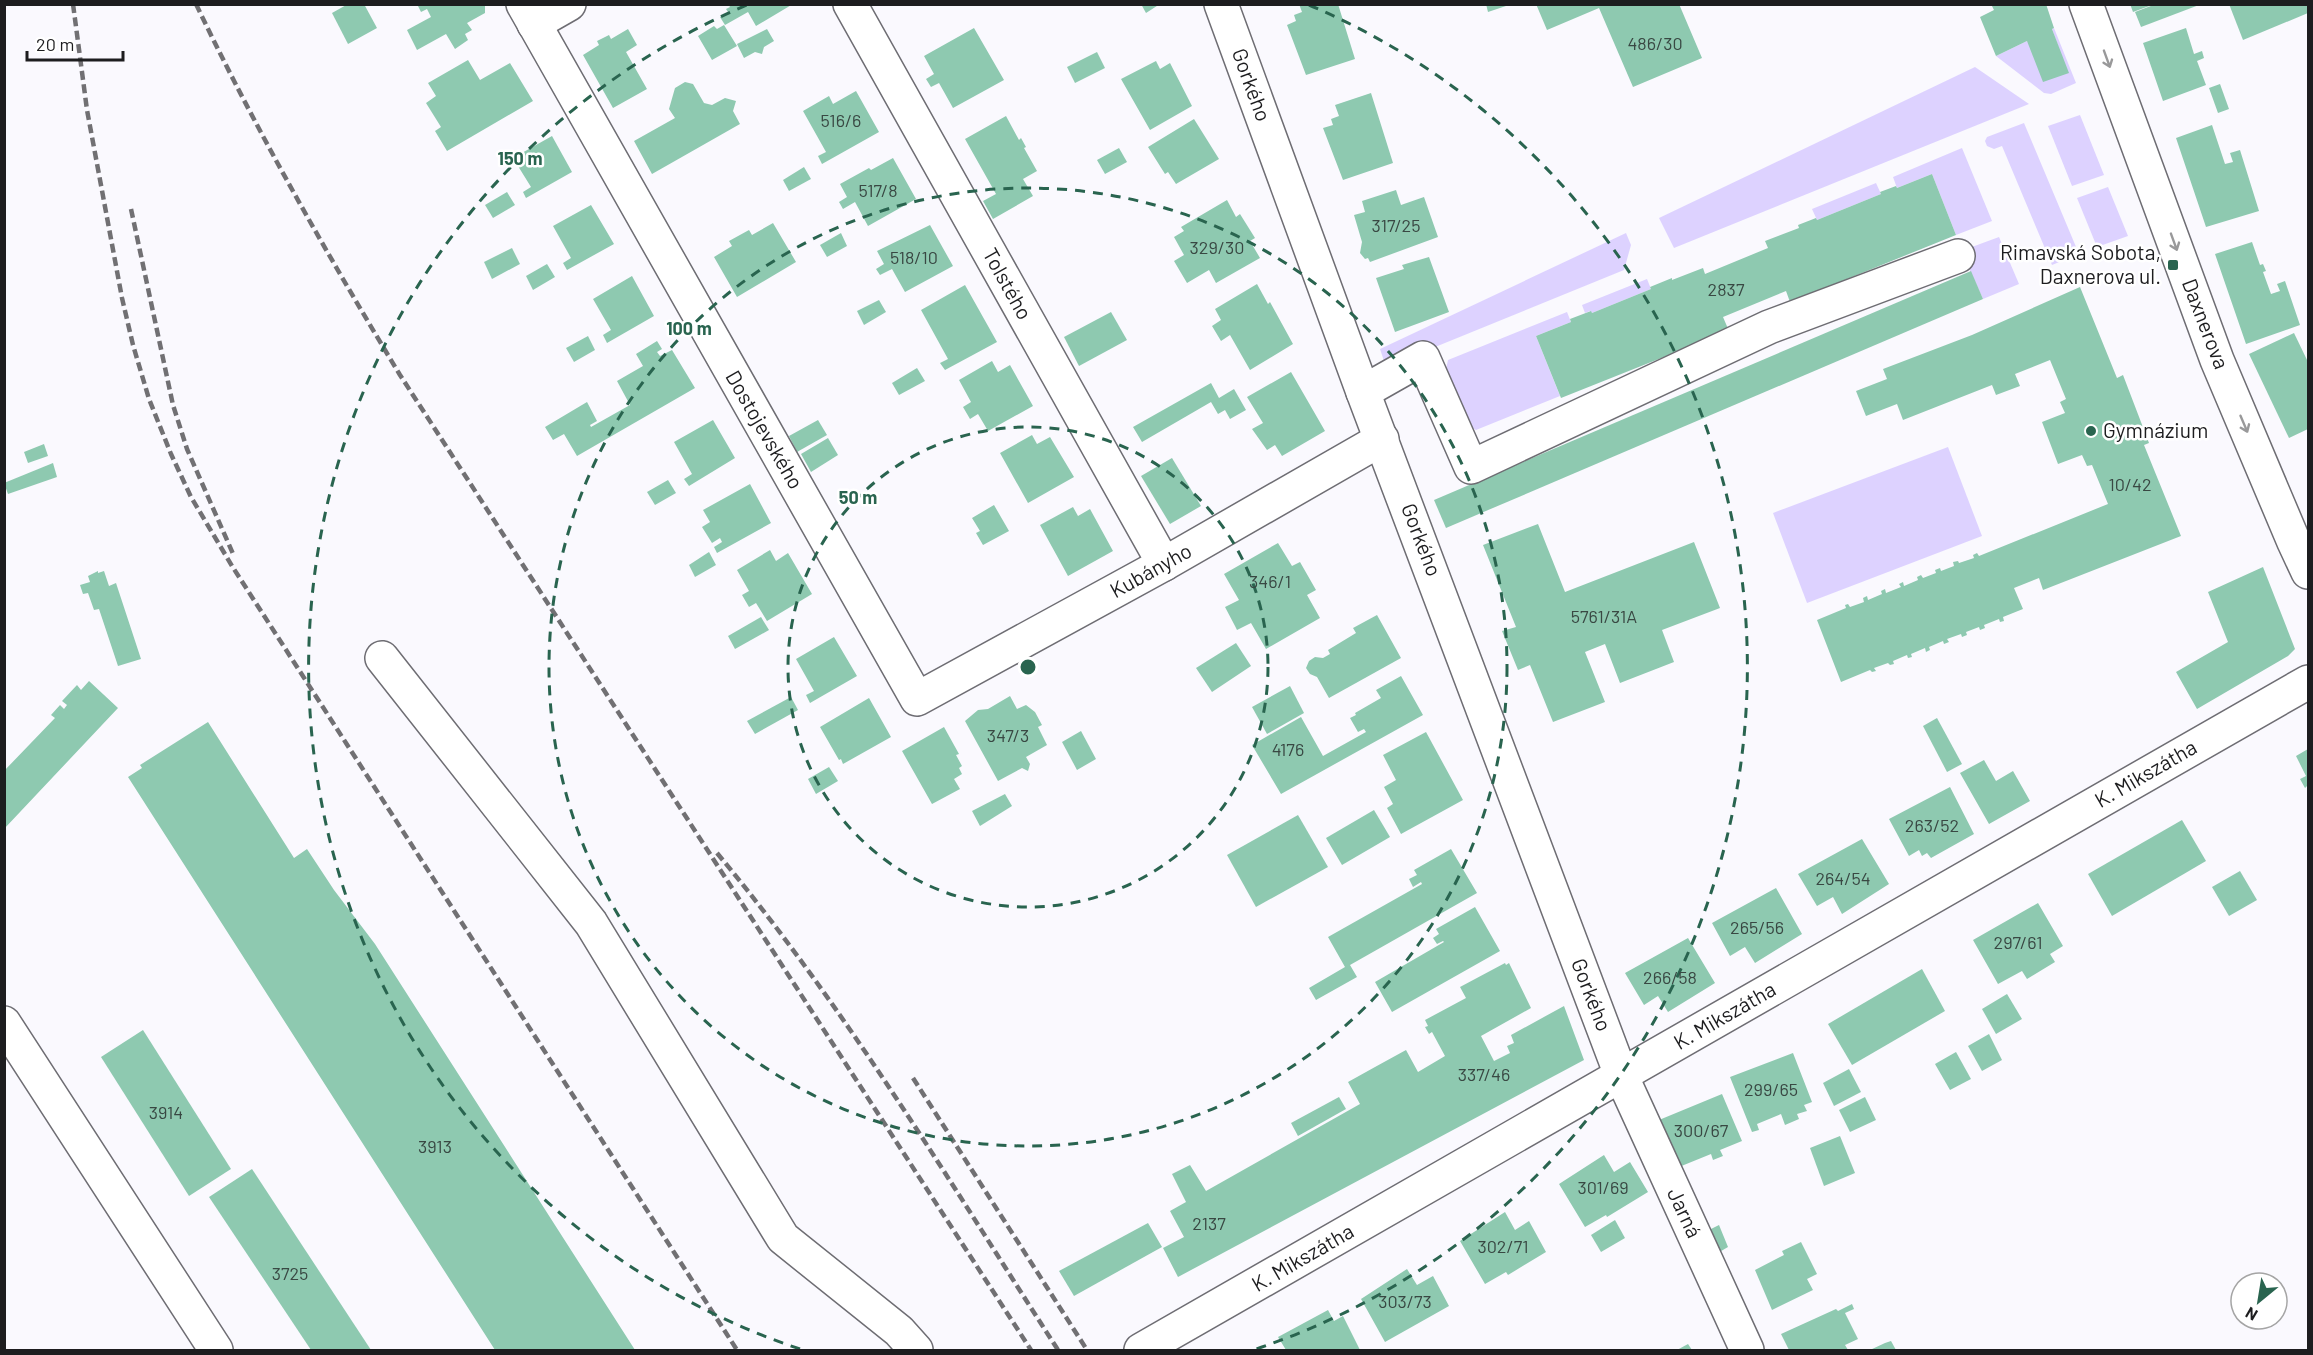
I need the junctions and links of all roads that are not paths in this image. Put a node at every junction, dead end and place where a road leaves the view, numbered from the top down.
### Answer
1 (568, 4) edge
2 (850, 4) edge
3 (1221, 4) edge
4 (2086, 4) edge
5 (528, 14) edge
6 (1958, 256) dead end
7 (1364, 392) junction
8 (1382, 439) junction
9 (1164, 564) junction
10 (2308, 572) edge
11 (382, 658) dead end
12 (2308, 681) edge
13 (917, 699) joint
14 (4, 1023) edge
15 (1622, 1075) junction
16 (216, 1350) edge
17 (916, 1350) edge
18 (1141, 1350) edge
19 (1747, 1350) edge

1 - 5 street
2 - 9 street, Tolstého
3 - 7 street, Gorkého
4 -> 10 street, Daxnerova
5 - 13 street, Dostojevského
6 - 7 street
7 - 8 street, Gorkého
8 - 9 street, Kubányho
8 - 15 street, Gorkého
9 - 13 street, Kubányho
11 - 17 street
12 - 15 street, K. Mikszátha
14 - 16 street
15 - 18 street, K. Mikszátha
15 - 19 street, Jarná

